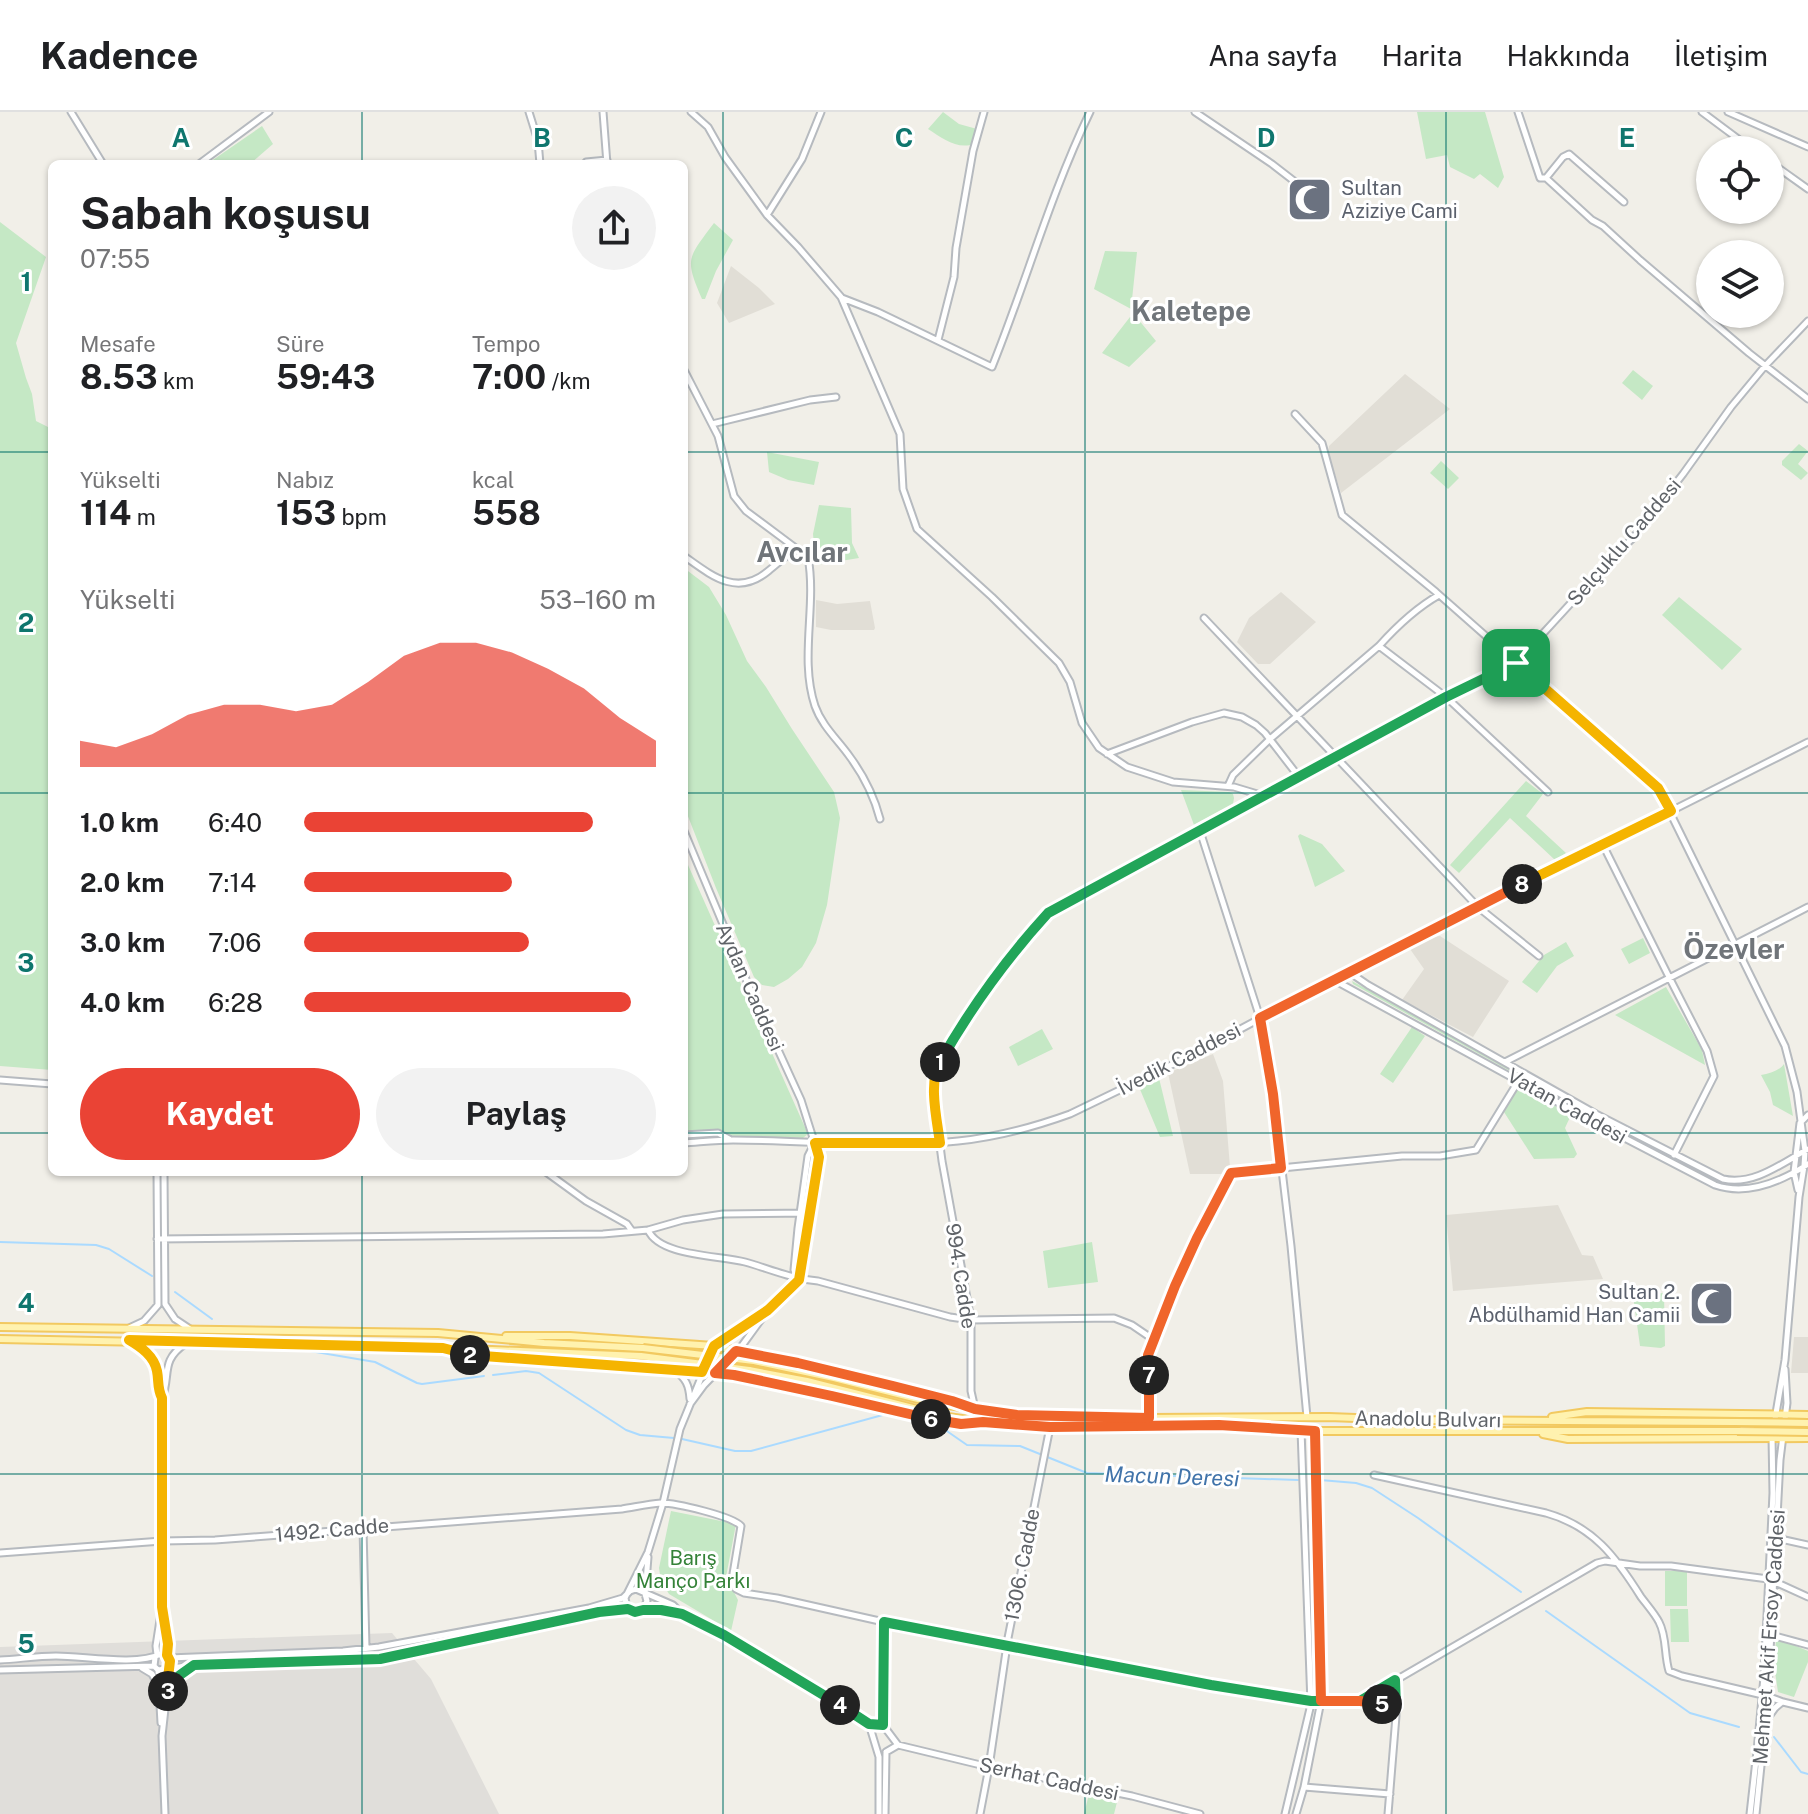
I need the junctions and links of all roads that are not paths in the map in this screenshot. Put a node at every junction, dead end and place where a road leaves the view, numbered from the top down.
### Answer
1 (71, 112) edge
2 (269, 112) edge
3 (529, 112) edge
4 (603, 112) edge
5 (691, 112) edge
6 (821, 112) edge
7 (984, 112) edge
8 (1090, 112) edge
9 (1195, 112) edge
10 (1518, 112) edge
11 (1702, 112) edge
12 (1728, 112) edge
13 (1734, 136) edge
14 (1808, 147) edge
15 (101, 160) edge
16 (204, 160) edge
17 (540, 160) edge
18 (607, 160) edge
19 (1784, 172) edge
20 (1543, 178) junction
21 (1303, 188) dead end
22 (1808, 189) edge
23 (1624, 202) dead end
24 (767, 215) junction
25 (841, 297) junction
26 (1808, 321) edge
27 (938, 340) junction
28 (1765, 366) junction
29 (688, 378) edge
30 (836, 397) dead end
31 (1808, 399) edge
32 (1295, 414) dead end
33 (712, 424) junction
34 (797, 549) junction
35 (688, 558) edge
36 (1439, 595) junction
37 (1204, 618) dead end
38 (1379, 646) junction
39 (1516, 663) junction
40 (1446, 697) junction
41 (1297, 716) junction
42 (1270, 739) junction
43 (1808, 742) edge
44 (1107, 754) junction
45 (1336, 756) junction
46 (1299, 777) junction
47 (1228, 786) junction
48 (1548, 792) dead end
49 (1265, 796) junction
50 (1671, 811) junction
51 (880, 819) dead end
52 (1200, 831) junction
53 (688, 841) edge
54 (1602, 843) junction
55 (1478, 907) junction
56 (1808, 907) edge
57 (1736, 943) junction
58 (1539, 956) dead end
59 (1365, 964) junction
60 (1349, 972) junction
61 (1669, 977) junction
62 (1333, 980) junction
63 (1365, 984) junction
64 (1260, 1018) junction
65 (1505, 1062) junction
66 (0, 1080) edge
67 (1519, 1080) junction
68 (48, 1084) edge
69 (1808, 1115) edge
70 (1800, 1123) junction
71 (1802, 1132) junction
72 (688, 1135) edge
73 (1808, 1136) edge
74 (730, 1140) junction
75 (688, 1143) edge
76 (815, 1143) junction
77 (940, 1143) junction
78 (1806, 1150) edge
79 (1675, 1154) junction
80 (1796, 1155) junction
81 (1671, 1162) junction
82 (1806, 1165) edge
83 (1281, 1168) junction
84 (1794, 1172) junction
85 (157, 1176) edge
86 (164, 1176) edge
87 (552, 1176) edge
88 (1799, 1197) junction
89 (800, 1212) junction
90 (809, 1213) junction
91 (648, 1230) junction
92 (633, 1232) junction
93 (161, 1239) junction
94 (158, 1280) junction
95 (165, 1280) junction
96 (799, 1280) junction
97 (768, 1310) junction
98 (971, 1320) junction
99 (0, 1327) edge
100 (129, 1328) junction
101 (190, 1329) junction
102 (486, 1337) junction
103 (0, 1339) edge
104 (129, 1340) junction
105 (1154, 1340) junction
106 (190, 1342) junction
107 (714, 1346) junction
108 (443, 1348) junction
109 (736, 1351) junction
110 (1785, 1360) junction
111 (673, 1369) junction
112 (702, 1372) junction
113 (715, 1373) junction
114 (162, 1398) junction
115 (690, 1404) junction
116 (975, 1409) junction
117 (1742, 1414) junction
118 (1775, 1414) junction
119 (1786, 1414) junction
120 (1307, 1417) junction
121 (1807, 1417) edge
122 (1149, 1418) junction
123 (1531, 1420) junction
124 (983, 1422) junction
125 (1050, 1427) junction
126 (1301, 1430) junction
127 (1315, 1431) junction
128 (1740, 1434) junction
129 (1807, 1436) edge
130 (1772, 1437) junction
131 (1783, 1437) junction
132 (1374, 1475) dead end
133 (663, 1503) junction
134 (363, 1528) junction
135 (1776, 1538) junction
136 (162, 1541) junction
137 (1808, 1545) edge
138 (648, 1552) junction
139 (0, 1553) edge
140 (1617, 1562) junction
141 (1770, 1580) junction
142 (627, 1593) junction
143 (645, 1594) junction
144 (1808, 1597) edge
145 (162, 1607) junction
146 (628, 1609) junction
147 (643, 1610) junction
148 (682, 1614) junction
149 (884, 1622) junction
150 (1771, 1635) junction
151 (1007, 1644) junction
152 (1808, 1645) edge
153 (379, 1647) junction
154 (366, 1648) junction
155 (343, 1651) junction
156 (35, 1656) junction
157 (58, 1656) junction
158 (156, 1656) junction
159 (168, 1656) junction
160 (380, 1659) junction
161 (1, 1660) edge
162 (344, 1661) junction
163 (194, 1665) junction
164 (141, 1667) junction
165 (168, 1667) junction
166 (156, 1668) junction
167 (34, 1669) junction
168 (58, 1669) junction
169 (1, 1670) edge
170 (1395, 1680) junction
171 (158, 1684) junction
172 (166, 1695) junction
173 (1765, 1696) junction
174 (1311, 1701) junction
175 (1321, 1701) junction
176 (1360, 1701) junction
177 (1783, 1702) junction
178 (1396, 1706) junction
179 (1764, 1706) junction
180 (1775, 1708) junction
181 (1808, 1708) edge
182 (1765, 1721) junction
183 (869, 1724) junction
184 (883, 1725) junction
185 (162, 1736) junction
186 (874, 1743) junction
187 (898, 1745) junction
188 (886, 1752) junction
189 (989, 1767) junction
190 (1304, 1787) junction
191 (1390, 1794) junction
192 (165, 1814) edge
193 (882, 1814) edge
194 (980, 1814) edge
195 (1200, 1814) edge
196 (1285, 1814) edge
197 (1296, 1814) edge
198 (1388, 1814) edge
199 (1750, 1814) edge
200 (1756, 1814) edge

1 - 15 street
2 - 16 street
3 - 17 street
4 - 18 street
5 - 24 street
6 - 24 street
7 - 27 street
8 - 27 street
9 - 21 street
10 - 20 street
11 - 13 street
12 - 14 street
19 - 22 street
20 - 23 street
20 - 28 street
24 - 25 street
25 - 27 street
25 - 44 street
26 - 28 street, Selçuklu Caddesi
28 - 31 street
28 - 39 street, Selçuklu Caddesi
29 - 33 street
30 - 33 street
32 - 36 street
33 - 34 street
34 - 35 street
34 - 51 street
36 - 38 street
36 - 39 street
37 - 41 street
38 - 40 street
38 - 41 street
39 - 40 street, Selçuklu Caddesi
39 - 50 street
40 - 45 street, Selçuklu Caddesi
40 - 48 street
41 - 42 street
41 - 45 street
42 - 44 street
42 - 46 street
42 - 47 street
43 - 50 street, İvedik Caddesi
44 - 47 street
45 - 46 street, Selçuklu Caddesi
45 - 55 street
46 - 49 street, Selçuklu Caddesi
47 - 49 street
49 - 52 street, Selçuklu Caddesi
50 - 54 street, İvedik Caddesi
50 - 57 street
52 - 64 street
52 - 77 street, Selçuklu Caddesi
53 - 76 street, Aydan Caddesi
54 - 55 street, İvedik Caddesi
54 - 61 street
55 - 58 street
55 - 59 street, İvedik Caddesi
56 - 57 street
57 - 61 street
57 - 70 street
59 - 60 street, İvedik Caddesi
59 - 63 street
60 - 62 street, İvedik Caddesi
60 - 63 street, Vatan Caddesi
61 - 65 street
61 - 79 street
62 - 64 street, İvedik Caddesi
62 - 67 street, Vatan Caddesi
63 - 65 street, Vatan Caddesi
64 - 77 street, İvedik Caddesi
64 - 83 street
65 - 79 street, Vatan Caddesi
66 - 68 street
67 - 81 street, Vatan Caddesi
67 - 83 street
69 - 70 street
70 - 71 street
70 - 80 street
71 - 73 street
71 - 78 street
72 - 74 street
74 - 75 street, İvedik Caddesi
74 - 76 street, İvedik Caddesi
76 - 77 street, İvedik Caddesi
76 - 89 street
76 - 90 street
77 - 98 street, 994. Cadde
78 - 80 street, Vatan Caddesi
78 - 82 street
79 - 80 street, Vatan Caddesi
79 - 81 street
80 - 84 street
81 - 84 street, Vatan Caddesi
82 - 84 street, Vatan Caddesi
82 - 88 street
83 - 105 street
83 - 120 street
84 - 88 street
85 - 93 street
86 - 93 street
87 - 92 street
88 - 110 street
89 - 90 street
89 - 91 street
89 - 96 street
90 - 96 street
91 - 92 street
91 - 96 street
92 - 93 street
93 - 94 street
93 - 95 street
94 - 95 street
94 - 100 street
95 - 101 street
96 - 97 street
96 - 98 street
97 - 107 street
97 - 109 street
98 - 105 street
98 - 116 street, 994. Cadde
99 - 100 main road, Anadolu Bulvarı
100 - 101 main road, Anadolu Bulvarı
101 - 102 main road, Anadolu Bulvarı
102 - 107 main road
102 - 116 main road, Anadolu Bulvarı, bridge
103 - 104 main road, Anadolu Bulvarı
104 - 106 main road, Anadolu Bulvarı
104 - 114 street
105 - 122 street
106 - 108 main road, Anadolu Bulvarı
106 - 114 street
107 - 109 main road
107 - 112 street
108 - 111 main road
108 - 124 main road, Anadolu Bulvarı, bridge
109 - 113 street
109 - 116 main road
110 - 118 street, Mehmet Akif Ersoy Caddesi
110 - 119 street, Mehmet Akif Ersoy Caddesi
111 - 112 main road
111 - 115 street
112 - 113 main road
112 - 115 street
113 - 115 street
113 - 124 main road
114 - 136 street
115 - 133 street
116 - 122 main road, Anadolu Bulvarı
117 - 118 main road
117 - 123 main road
117 - 128 main road
118 - 119 main road
118 - 130 street, Mehmet Akif Ersoy Caddesi
119 - 121 main road
119 - 131 street, Mehmet Akif Ersoy Caddesi
120 - 122 main road, Anadolu Bulvarı
120 - 123 main road, Anadolu Bulvarı
121 - 123 main road, Anadolu Bulvarı, bridge
121 - 129 main road
124 - 125 main road, Anadolu Bulvarı
125 - 126 main road, Anadolu Bulvarı
125 - 151 street, 1306. Cadde
126 - 127 main road, Anadolu Bulvarı
126 - 174 street
127 - 128 main road, Anadolu Bulvarı
127 - 175 street
128 - 129 main road, Anadolu Bulvarı, bridge
128 - 130 main road
129 - 131 main road
130 - 131 main road
130 - 141 street, Mehmet Akif Ersoy Caddesi
131 - 135 street, Mehmet Akif Ersoy Caddesi
132 - 140 street
133 - 134 street, 1492. Cadde
133 - 138 street
133 - 149 street
134 - 136 street, 1492. Cadde
134 - 154 street
135 - 137 street
135 - 141 street, Mehmet Akif Ersoy Caddesi
136 - 139 street, 1492. Cadde
136 - 145 street
138 - 142 street
138 - 143 street
140 - 141 street
140 - 170 street
140 - 173 street
141 - 144 street
141 - 150 street, Mehmet Akif Ersoy Caddesi
141 - 173 street, Mehmet Akif Ersoy Caddesi
142 - 143 street
142 - 146 street
142 - 153 street
143 - 147 street
143 - 148 street
145 - 158 street
145 - 159 street
146 - 147 street
146 - 160 street
147 - 148 street
148 - 183 street
149 - 151 street
149 - 184 street
150 - 152 street
150 - 173 street, Mehmet Akif Ersoy Caddesi
151 - 174 street
151 - 189 street, 1306. Cadde
153 - 154 street
153 - 160 street
154 - 155 street
155 - 159 street
155 - 162 street
156 - 157 street
156 - 161 street
156 - 167 street
157 - 158 street
157 - 168 street
158 - 159 street
158 - 166 street
159 - 165 street
160 - 162 street
161 - 169 street
162 - 163 street
163 - 165 street
163 - 172 street
164 - 166 street
164 - 168 street
164 - 171 street
165 - 166 street
165 - 172 street
166 - 171 street
167 - 168 street
167 - 169 street
170 - 176 street
170 - 178 street
171 - 185 street
172 - 185 street
173 - 177 street
173 - 179 street, Mehmet Akif Ersoy Caddesi
174 - 175 street
174 - 196 street
175 - 176 street
175 - 190 street
176 - 178 street
177 - 180 street
177 - 181 street
178 - 191 street
179 - 180 street
179 - 182 street, Mehmet Akif Ersoy Caddesi
179 - 199 street, Mehmet Akif Ersoy Caddesi
180 - 182 street
182 - 200 street, Mehmet Akif Ersoy Caddesi
183 - 184 street
183 - 186 street
184 - 187 street
185 - 192 street
186 - 188 street
186 - 193 street
187 - 188 street
187 - 189 street, Serhat Caddesi
188 - 193 street
189 - 194 street, 1306. Cadde
189 - 195 street, Serhat Caddesi
190 - 191 street
190 - 197 street
191 - 198 street

